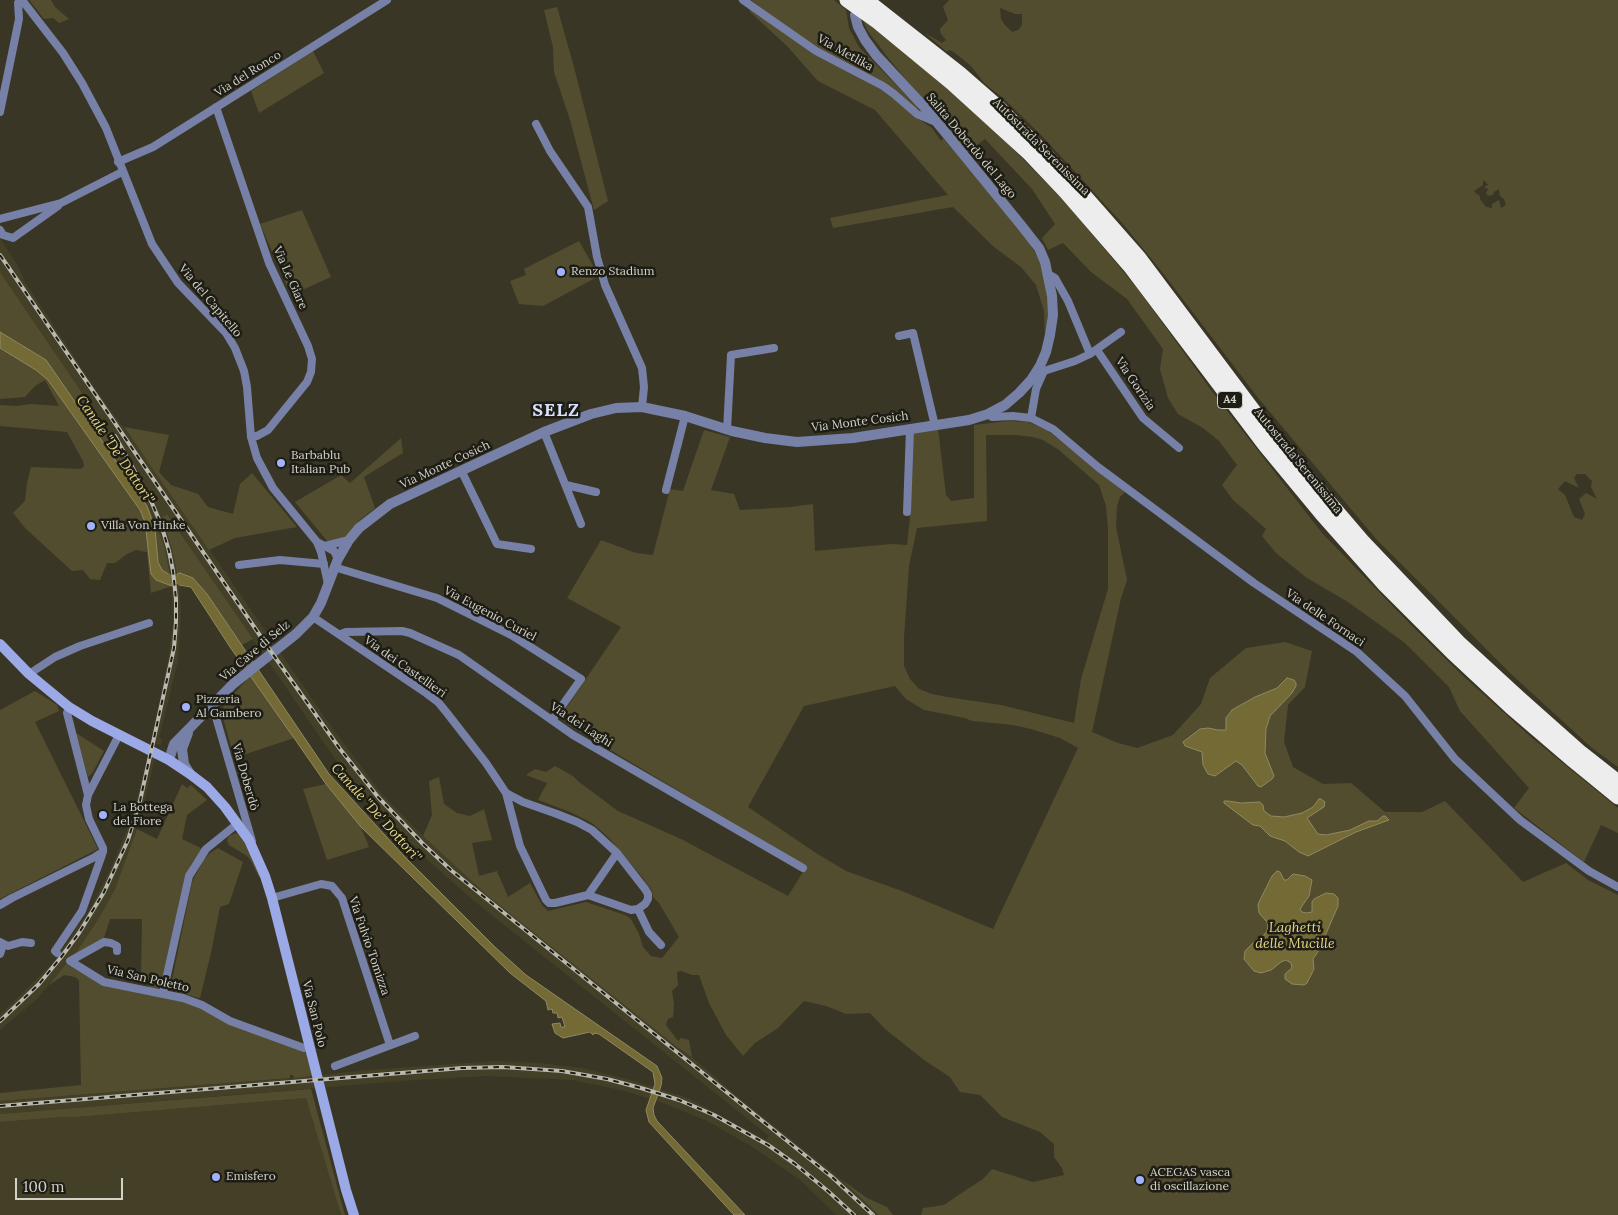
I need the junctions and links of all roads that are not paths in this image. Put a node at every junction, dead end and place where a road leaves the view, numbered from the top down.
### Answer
1 (21, 0) edge
2 (387, 0) edge
3 (743, 0) edge
4 (847, 0) edge
5 (866, 0) edge
6 (31, 12) junction
7 (855, 15) dead end
8 (19, 19) junction
9 (216, 107) junction
10 (0, 112) edge
11 (936, 122) junction
12 (536, 124) dead end
13 (118, 162) junction
14 (122, 172) junction
15 (61, 203) junction
16 (0, 219) edge
17 (0, 230) edge
18 (1048, 274) junction
19 (1121, 332) dead end
20 (899, 336) dead end
21 (774, 348) dead end
22 (1094, 352) junction
23 (642, 407) junction
24 (988, 414) junction
25 (685, 416) junction
26 (1031, 418) junction
27 (935, 426) junction
28 (910, 429) junction
29 (727, 430) junction
30 (544, 432) junction
31 (251, 437) junction
32 (1179, 448) dead end
33 (461, 470) junction
34 (566, 485) junction
35 (666, 490) dead end
36 (596, 492) dead end
37 (907, 512) dead end
38 (581, 524) dead end
39 (348, 540) junction
40 (323, 549) junction
41 (531, 549) dead end
42 (332, 563) junction
43 (240, 565) dead end
44 (314, 617) junction
45 (149, 623) dead end
46 (341, 634) junction
47 (0, 644) edge
48 (29, 674) junction
49 (70, 707) junction
50 (213, 707) junction
51 (552, 720) junction
52 (119, 735) junction
53 (178, 746) junction
54 (148, 749) junction
55 (169, 760) junction
56 (190, 774) junction
57 (1618, 782) edge
58 (506, 793) junction
59 (88, 795) junction
60 (1618, 797) edge
61 (237, 824) junction
62 (103, 852) junction
63 (256, 854) junction
64 (617, 854) junction
65 (803, 868) dead end
66 (1618, 887) edge
67 (588, 895) junction
68 (272, 898) junction
69 (0, 905) edge
70 (638, 909) junction
71 (0, 943) edge
72 (31, 943) dead end
73 (661, 945) dead end
74 (117, 950) dead end
75 (57, 953) dead end
76 (0, 954) edge
77 (164, 993) junction
78 (415, 1036) dead end
79 (390, 1046) junction
80 (304, 1048) dead end
81 (335, 1066) dead end
82 (354, 1215) edge

1 - 6 street, Via del Capitello
1 - 8 street
2 - 9 street, Via del Ronco
3 - 11 street, Via Metlika
4 - 60 highway, Autostrada Serenissima / A4
5 - 57 highway, Autostrada Serenissima / A4
6 - 8 street
6 - 13 street, Via del Capitello
7 - 11 street, Salita Doberdò del Lago
8 - 10 street
9 - 13 street, Via del Ronco
9 - 31 street, Via Le Giare
11 - 18 street, Salita Doberdò del Lago
12 - 23 street
13 - 14 street, Via del Capitello
14 - 15 street
14 - 31 street, Via del Capitello
15 - 16 street
15 - 17 street
18 - 22 street, Salita Doberdò del Lago
18 - 24 street, Salita Doberdò del Lago
19 - 22 street
20 - 27 street
21 - 29 street
22 - 26 street
22 - 32 street, Via Gorizia
23 - 25 street, Via Monte Cosich
23 - 30 street, Via Monte Cosich
24 - 26 street, Via delle Fornaci
24 - 27 street, Via Monte Cosich
25 - 29 street, Via Monte Cosich
25 - 35 street
26 - 66 street, Via delle Fornaci
27 - 28 street, Via Monte Cosich
28 - 29 street, Via Monte Cosich
28 - 37 street
30 - 33 street, Via Monte Cosich
30 - 34 street
31 - 40 street, Via del Capitello
33 - 39 street, Via Monte Cosich
33 - 41 street
34 - 36 street
34 - 38 street
39 - 40 street
39 - 42 street, Via Monte Cosich
40 - 42 street
40 - 42 street, Via del Capitello
42 - 43 street
42 - 44 street, Via Monte Cosich
42 - 51 street, Via Eugenio Curiel
44 - 46 street, Via dei Castellieri
44 - 50 street, Via Cave di Selz
45 - 48 street
46 - 51 street, Via dei Laghi
46 - 58 street, Via dei Castellieri
47 - 48 main road, Via San Polo
48 - 49 main road, Via San Polo
49 - 52 main road, Via San Polo
49 - 59 street
50 - 53 street, Via Cave di Selz
50 - 63 street, Via Doberdò
51 - 65 street, Via dei Laghi
52 - 54 main road, Via San Polo
52 - 59 street
53 - 54 street
53 - 55 street, Via Cave di Selz
53 - 56 street
54 - 55 main road, Via San Polo
55 - 56 main road, Via San Polo
56 - 61 main road, Via San Polo
58 - 64 street
58 - 67 street, Via dei Castellieri
59 - 62 street
61 - 63 main road, Via San Polo
61 - 77 street
62 - 69 street
62 - 75 street
63 - 68 main road, Via San Polo
64 - 67 street
64 - 70 street
67 - 70 street
68 - 79 street, Via Fulvio Tomizza
68 - 82 main road, Via San Polo
70 - 73 street
71 - 72 street
71 - 76 street
74 - 77 street, Via San Poletto
77 - 80 street, Via San Poletto
78 - 79 street
79 - 81 street

